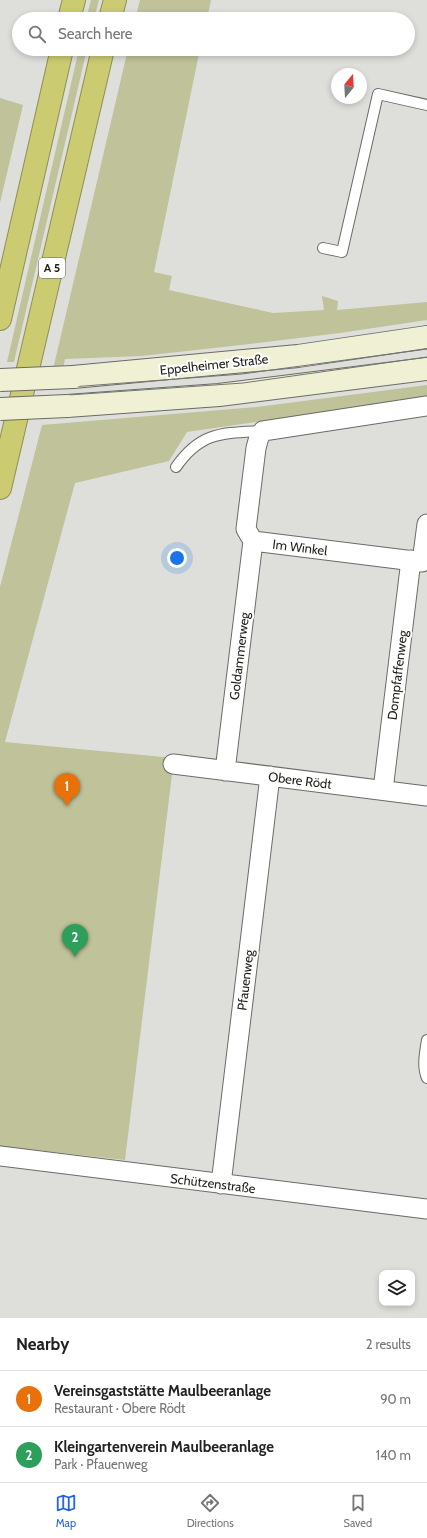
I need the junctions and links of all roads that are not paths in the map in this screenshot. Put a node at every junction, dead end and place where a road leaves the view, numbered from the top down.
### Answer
1 (74, 0) edge
2 (115, 0) edge
3 (71, 12) edge
4 (112, 12) edge
5 (60, 56) edge
6 (101, 56) edge
7 (427, 105) edge
8 (323, 248) dead end
9 (0, 319) edge
10 (427, 337) edge
11 (427, 369) edge
12 (0, 380) edge
13 (427, 406) edge
14 (0, 409) edge
15 (259, 438) junction
16 (176, 467) dead end
17 (0, 488) edge
18 (427, 524) edge
19 (253, 541) junction
20 (418, 554) junction
21 (173, 764) dead end
22 (225, 771) junction
23 (270, 776) junction
24 (383, 790) junction
25 (427, 796) edge
26 (427, 1040) edge
27 (427, 1078) edge
28 (0, 1156) edge
29 (220, 1184) junction
30 (427, 1209) edge

1 - 3 highway
2 - 4 highway
5 - 9 highway
6 - 17 highway, A 5
7 - 8 lane
10 - 12 main road, Eppelheimer Straße, bridge
11 - 14 main road, bridge
13 - 15 street
15 - 16 lane
15 - 19 street
18 - 20 street
19 - 20 street, Im Winkel
19 - 22 street, Goldammerweg
20 - 24 street, Dompfaffenweg
21 - 22 street, Obere Rödt
22 - 23 street, Obere Rödt
23 - 24 street, Obere Rödt
23 - 29 street, Pfauenweg
24 - 25 street, Obere Rödt
26 - 27 lane
28 - 29 street, Schützenstraße
29 - 30 street, Schützenstraße

